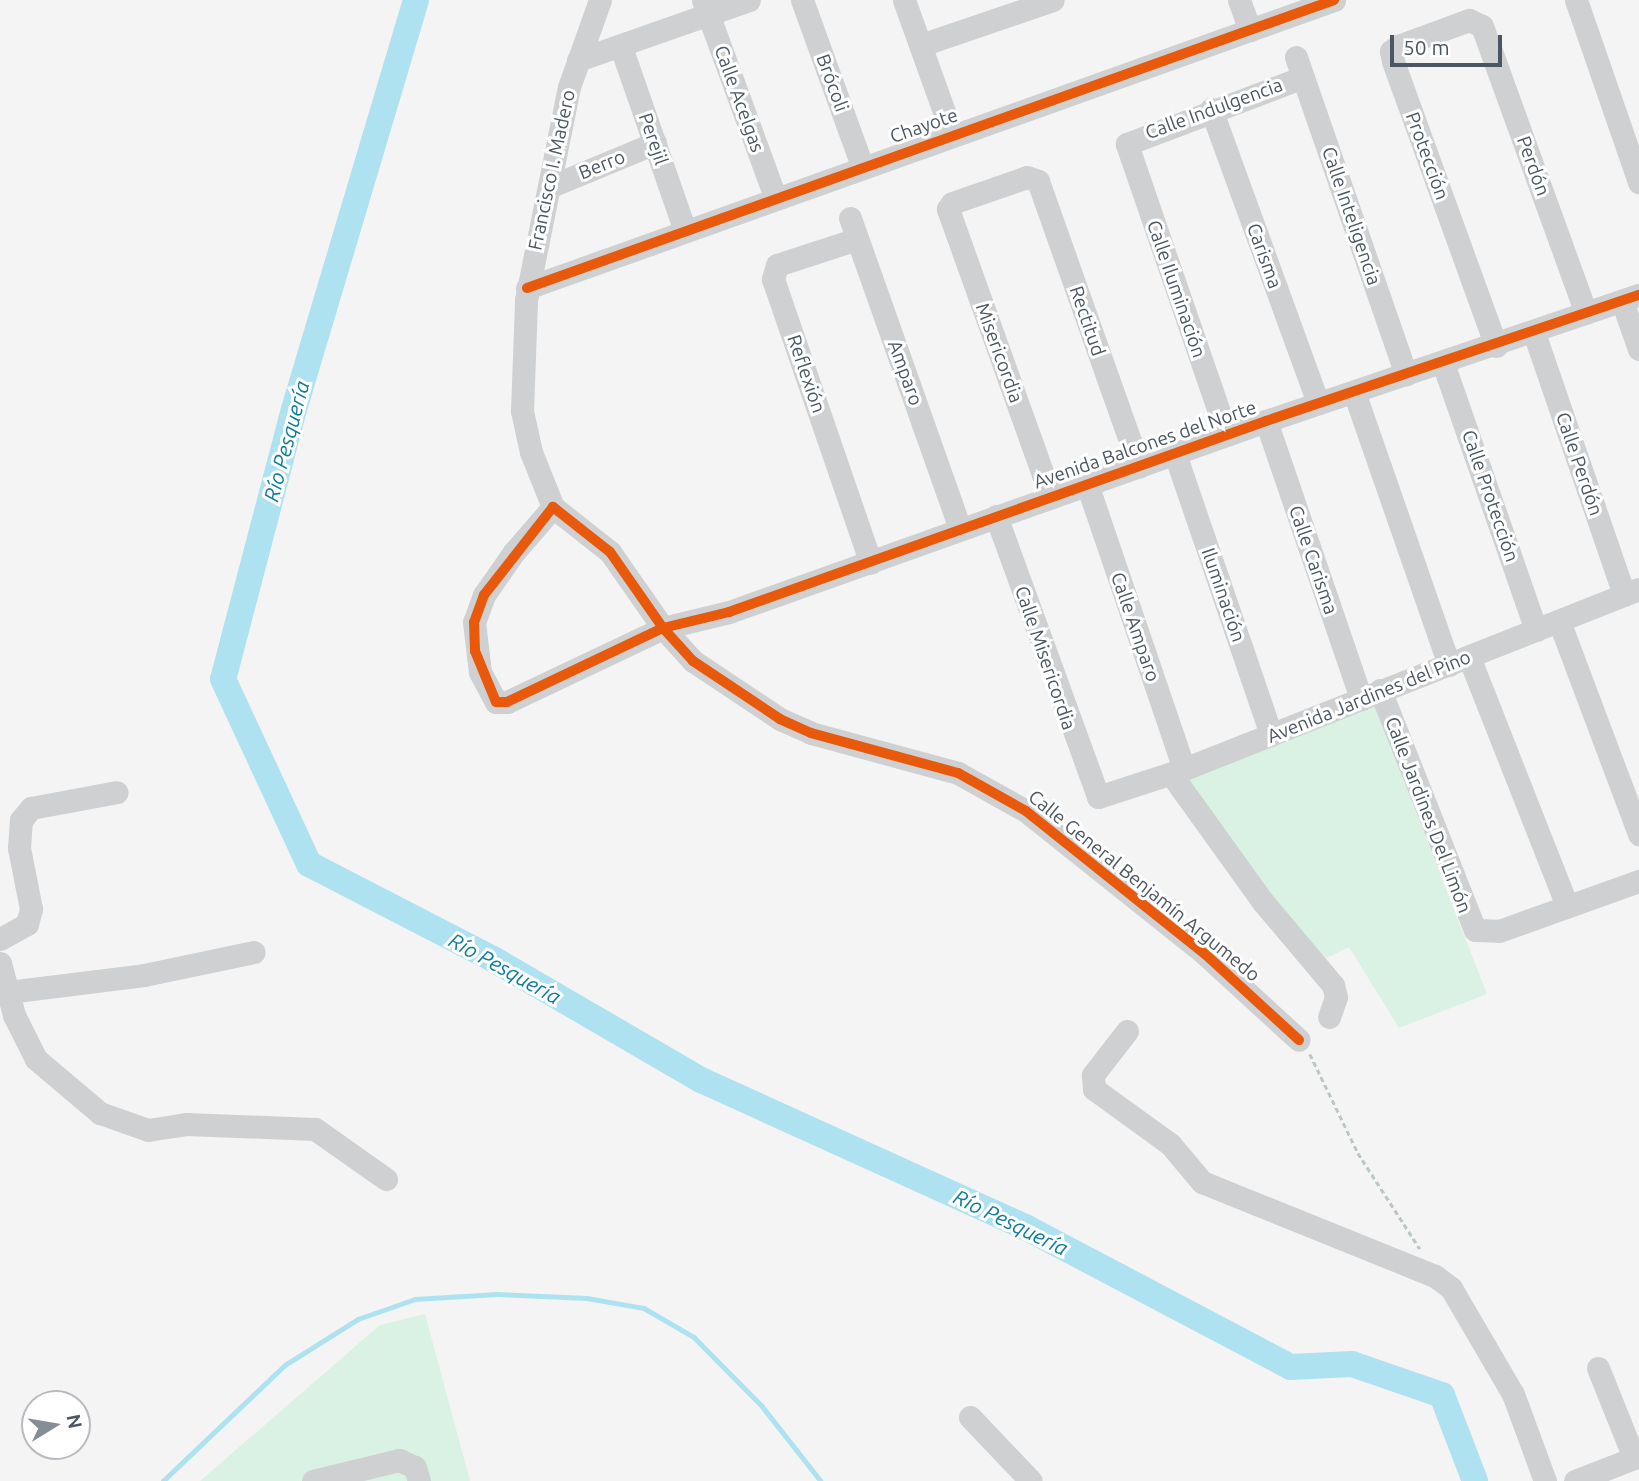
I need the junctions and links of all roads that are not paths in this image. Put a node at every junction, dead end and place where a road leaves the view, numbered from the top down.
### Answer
1 (600, 0) edge
2 (749, 0) edge
3 (802, 0) edge
4 (904, 0) edge
5 (1053, 0) edge
6 (1239, 0) edge
7 (1334, 0) edge
8 (1576, 0) edge
9 (705, 7) edge
10 (1477, 20) joint
11 (1250, 30) junction
12 (921, 45) junction
13 (621, 47) junction
14 (578, 60) junction
15 (1299, 67) joint
16 (1212, 109) junction
17 (952, 134) junction
18 (655, 143) junction
19 (1127, 144) joint
20 (862, 166) junction
21 (1033, 176) joint
22 (1639, 182) edge
23 (549, 187) junction
24 (775, 197) junction
25 (854, 229) joint
26 (685, 231) junction
27 (527, 288) junction
28 (1631, 298) edge
29 (1586, 313) junction
30 (1534, 333) junction
31 (1496, 346) junction
32 (1639, 349) edge
33 (1443, 363) junction
34 (1406, 375) junction
35 (1354, 391) junction
36 (1318, 403) junction
37 (1266, 421) junction
38 (1227, 435) junction
39 (1175, 454) junction
40 (1139, 467) junction
41 (1087, 484) junction
42 (1051, 497) junction
43 (553, 507) junction
44 (996, 516) junction
45 (960, 528) junction
46 (871, 563) junction
47 (1631, 592) edge
48 (1559, 621) junction
49 (663, 628) junction
50 (1536, 630) junction
51 (1459, 661) junction
52 (1371, 694) junction
53 (1271, 735) junction
54 (1177, 772) junction
55 (117, 792) dead end
56 (1097, 797) joint
57 (1639, 834) edge
58 (1639, 881) edge
59 (1567, 906) junction
60 (0, 939) edge
61 (254, 952) dead end
62 (0, 963) edge
63 (8, 992) junction
64 (1329, 1017) dead end
65 (1127, 1031) dead end
66 (1299, 1040) road end
67 (386, 1179) dead end
68 (1598, 1368) dead end
69 (970, 1417) dead end
70 (1637, 1457) edge
71 (316, 1481) edge
72 (419, 1481) edge
73 (1031, 1481) edge
74 (1545, 1481) edge
75 (1575, 1481) edge

1 - 14 street, Francisco I. Madero
2 - 9 street
3 - 20 street, Brócoli
4 - 12 street
5 - 12 street
6 - 11 street
7 - 11 street, Chayote
8 - 22 street
9 - 13 street
9 - 24 street, Calle Acelgas
10 - 29 street, Perdón
10 - 31 street, Protección
11 - 17 street, Chayote
12 - 17 street
13 - 14 street
13 - 18 street, Perejil
14 - 23 street, Francisco I. Madero
15 - 16 street, Calle Indulgencia
15 - 34 street, Calle Inteligencia
16 - 19 street, Calle Indulgencia
16 - 36 street, Carisma
17 - 20 street, Chayote
18 - 23 street, Berro
18 - 26 street, Perejil
19 - 38 street, Calle Iluminación
20 - 24 street, Chayote
21 - 40 street, Rectitud
21 - 42 street, Misericordia
23 - 27 street, Francisco I. Madero
24 - 26 street, Chayote
25 - 45 street, Amparo
25 - 46 street, Reflexión
26 - 27 street, Chayote
27 - 43 street, Francisco I. Madero
28 - 29 street, Avenida Balcones del Norte
28 - 32 street
29 - 30 street, Avenida Balcones del Norte
30 - 31 street, Avenida Balcones del Norte
30 - 47 street, Calle Perdón
31 - 33 street, Avenida Balcones del Norte
33 - 34 street, Avenida Balcones del Norte
33 - 50 street, Calle Protección
34 - 35 street, Avenida Balcones del Norte
35 - 36 street, Avenida Balcones del Norte
35 - 51 street
36 - 37 street, Avenida Balcones del Norte
37 - 38 street, Avenida Balcones del Norte
37 - 52 street, Calle Carisma
38 - 39 street, Avenida Balcones del Norte
39 - 40 street, Avenida Balcones del Norte
39 - 53 street, Iluminación
40 - 41 street, Avenida Balcones del Norte
41 - 42 street, Avenida Balcones del Norte
41 - 54 street, Calle Amparo
42 - 44 street, Avenida Balcones del Norte
43 - 49 street, Calle General Benjamín Argumedo
43 - 49 street, Avenida Balcones del Norte
44 - 45 street, Avenida Balcones del Norte
44 - 56 street, Calle Misericordia
45 - 46 street, Avenida Balcones del Norte
46 - 49 street, Avenida Balcones del Norte
47 - 48 street, Avenida Jardines del Pino
48 - 50 street, Avenida Jardines del Pino
48 - 57 street
49 - 66 street, Calle General Benjamín Argumedo
50 - 51 street, Avenida Jardines del Pino
51 - 52 street, Avenida Jardines del Pino
51 - 59 street
52 - 53 street, Avenida Jardines del Pino
52 - 59 street, Calle Jardines Del Limón
53 - 54 street, Avenida Jardines del Pino
54 - 56 street, Avenida Jardines del Pino
54 - 64 street, Calle Amparo
55 - 60 street
58 - 59 street
61 - 63 street
62 - 63 street
63 - 67 street
65 - 74 street
68 - 70 street
69 - 73 street
70 - 75 street
71 - 72 street

